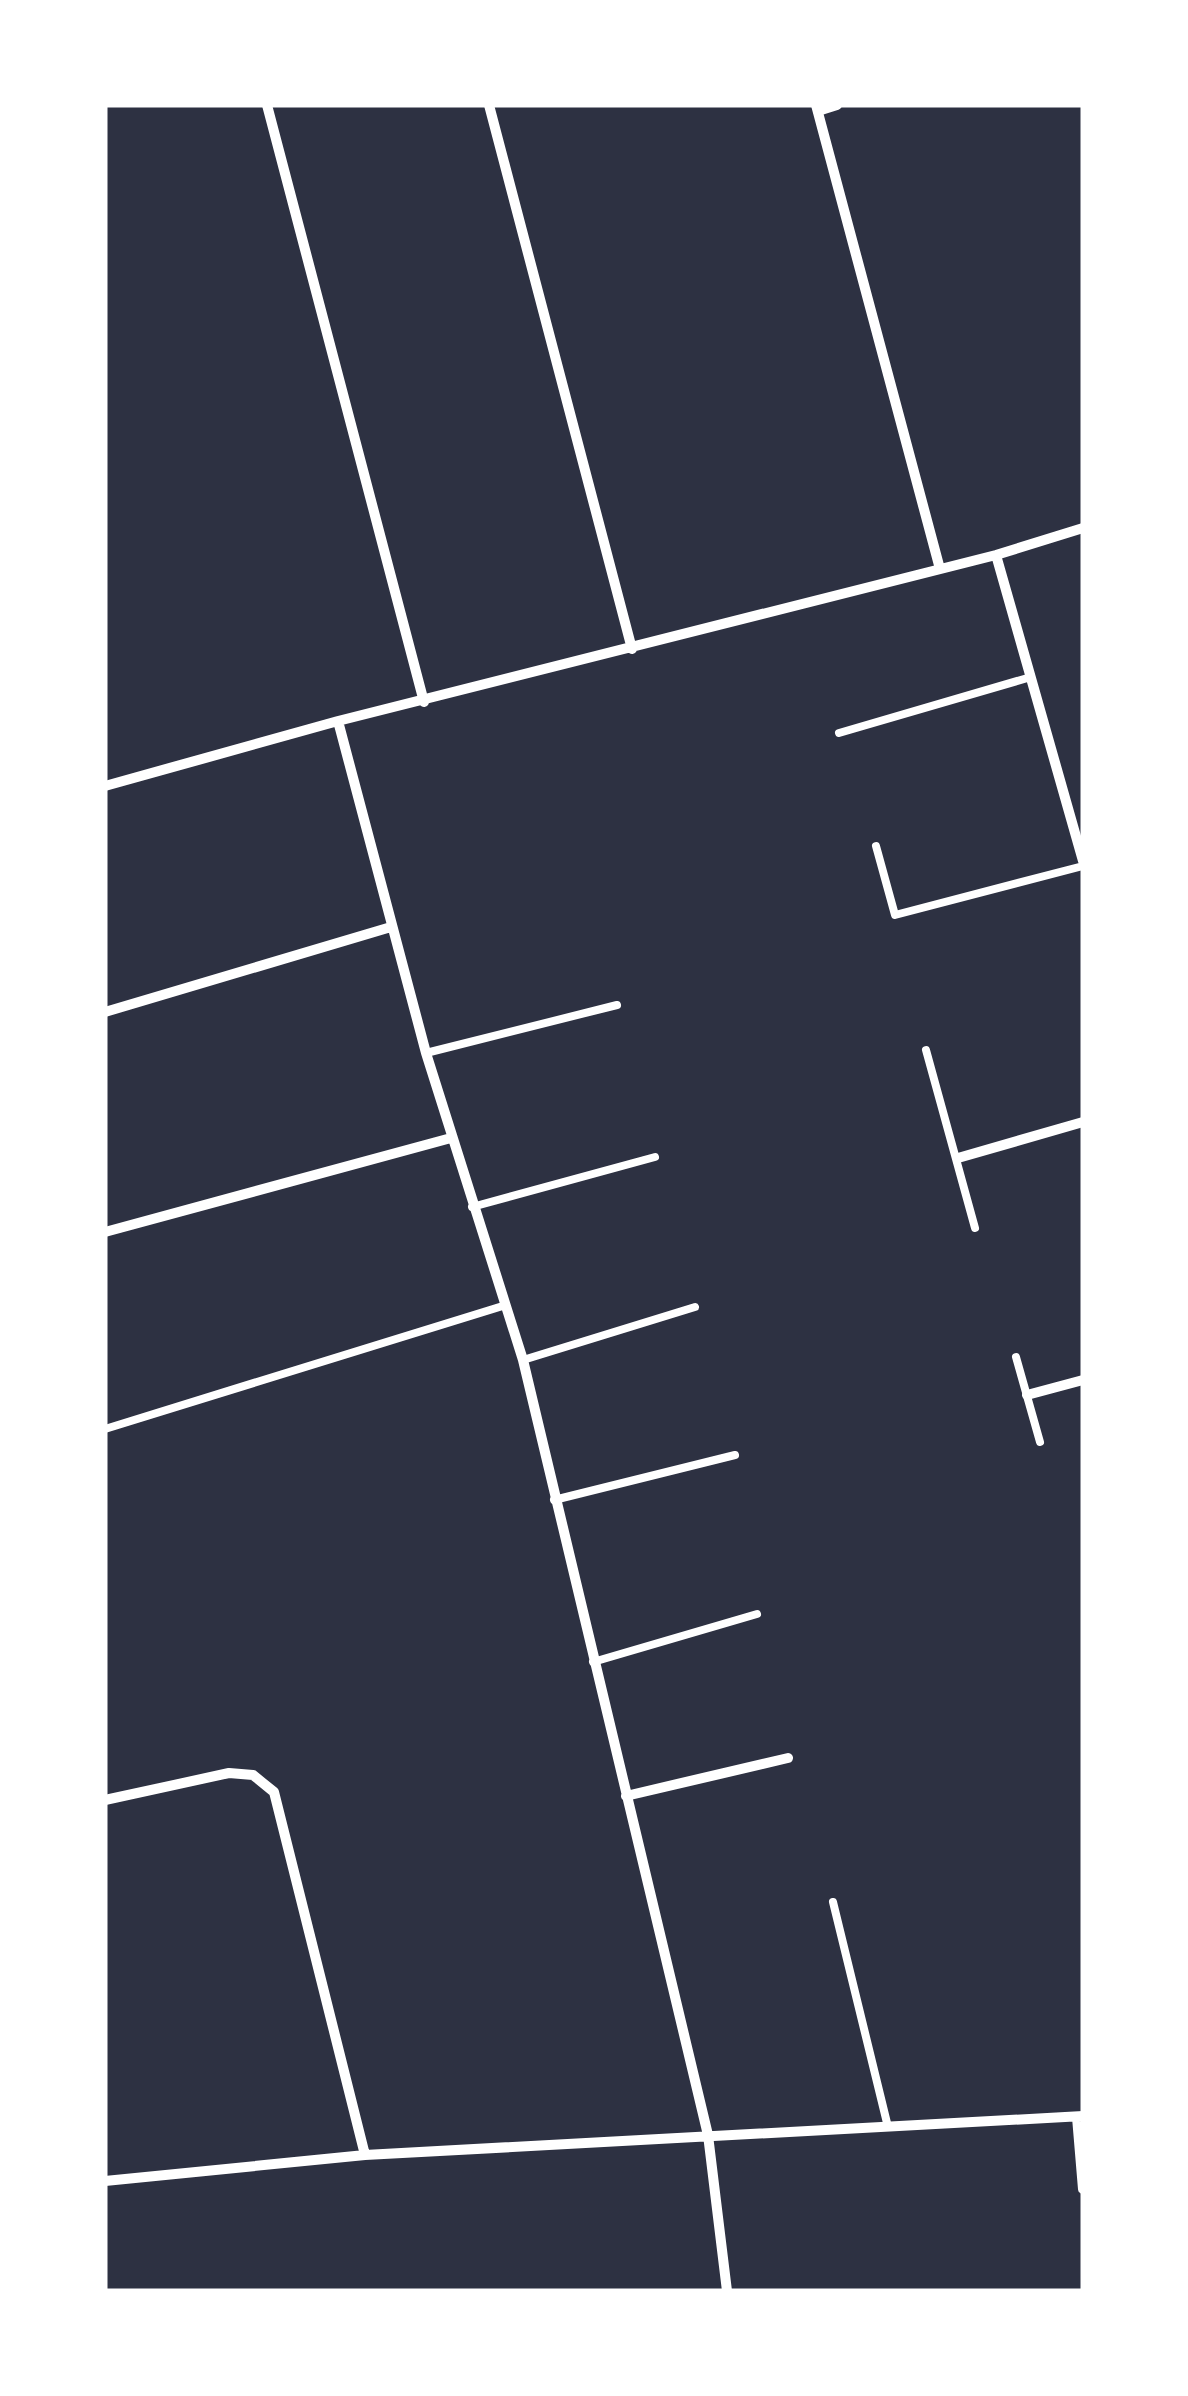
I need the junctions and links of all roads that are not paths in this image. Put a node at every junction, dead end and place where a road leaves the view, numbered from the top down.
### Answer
1 (267, 105) edge
2 (489, 105) edge
3 (837, 105) edge
4 (817, 108) edge
5 (1083, 528) edge
6 (996, 555) junction
7 (940, 569) junction
8 (632, 649) junction
9 (1030, 677) junction
10 (424, 702) junction
11 (338, 721) junction
12 (839, 734) dead end
13 (105, 786) edge
14 (876, 846) dead end
15 (1083, 864) edge
16 (391, 927) junction
17 (617, 1006) dead end
18 (105, 1012) edge
19 (926, 1050) dead end
20 (426, 1054) junction
21 (1083, 1122) edge
22 (451, 1138) junction
23 (655, 1157) dead end
24 (958, 1158) junction
25 (472, 1207) junction
26 (975, 1228) dead end
27 (105, 1232) edge
28 (506, 1305) junction
29 (695, 1307) dead end
30 (1016, 1357) dead end
31 (523, 1360) junction
32 (1083, 1380) edge
33 (1027, 1395) junction
34 (105, 1429) edge
35 (1040, 1442) dead end
36 (735, 1455) dead end
37 (554, 1500) junction
38 (757, 1614) dead end
39 (593, 1662) junction
40 (788, 1758) dead end
41 (626, 1796) junction
42 (105, 1800) edge
43 (834, 1902) dead end
44 (1080, 2117) edge
45 (888, 2127) junction
46 (708, 2136) junction
47 (365, 2155) junction
48 (105, 2180) edge
49 (1083, 2189) edge
50 (727, 2291) edge

1 - 10 street
2 - 8 street
3 - 4 street
4 - 7 street
5 - 6 street
6 - 7 street
6 - 9 street
7 - 8 street
8 - 10 street
9 - 12 lane
9 - 15 street
10 - 11 street
11 - 13 street
11 - 16 street
14 - 15 lane
16 - 18 street
16 - 20 street
17 - 20 lane
19 - 24 lane
20 - 22 street
21 - 24 street
22 - 25 street
22 - 27 street
23 - 25 lane
24 - 26 lane
25 - 28 street
28 - 31 street
28 - 34 lane
29 - 31 lane
30 - 33 lane
31 - 37 street
32 - 33 street
33 - 35 lane
36 - 37 lane
37 - 39 street
38 - 39 lane
39 - 41 street
40 - 41 street
41 - 46 street
42 - 47 street
43 - 45 lane
44 - 45 street
44 - 49 street
45 - 46 street
46 - 47 street
46 - 50 street
47 - 48 street

